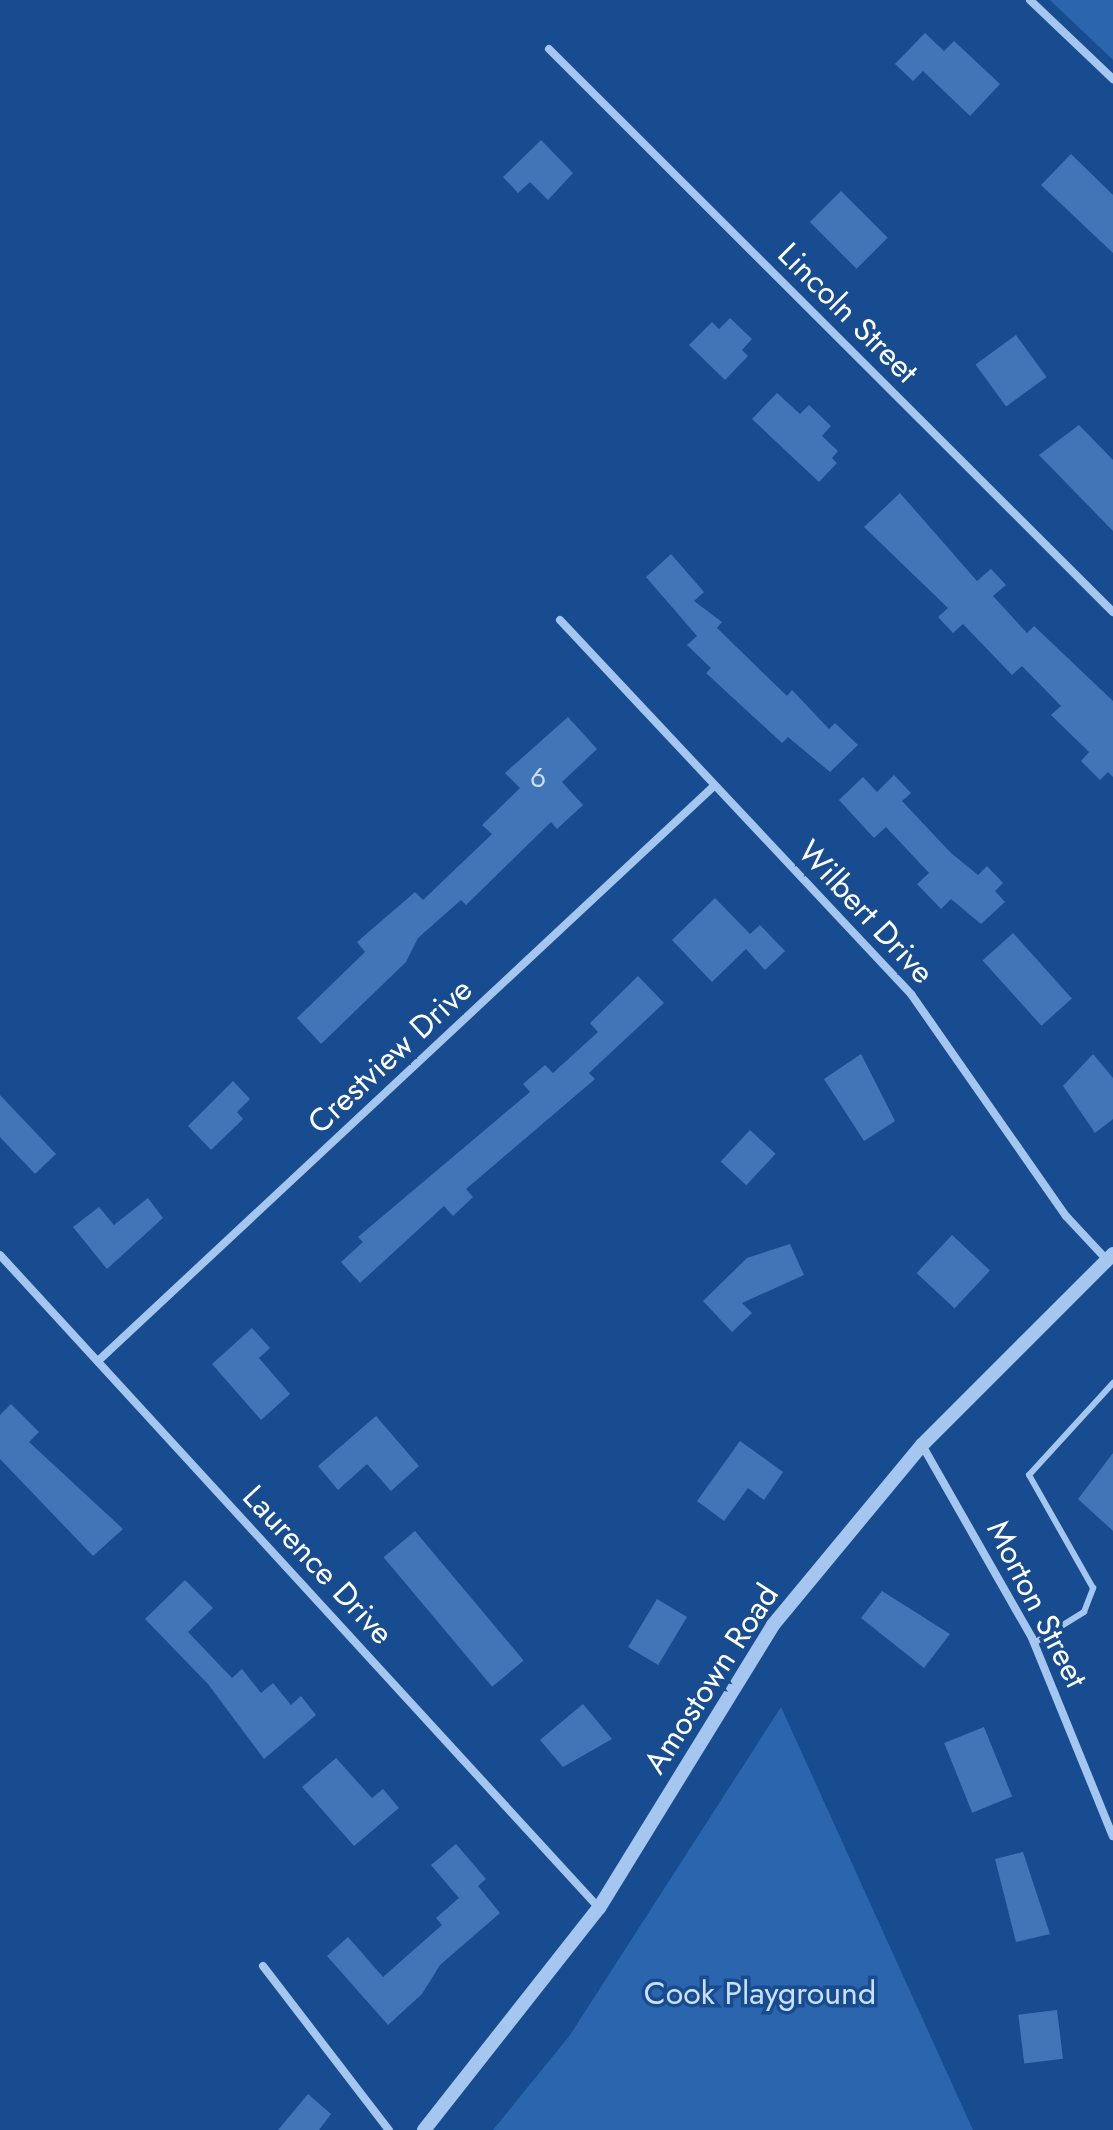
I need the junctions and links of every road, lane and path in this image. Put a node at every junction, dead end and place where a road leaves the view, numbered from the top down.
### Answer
1 (1030, 0) edge
2 (549, 49) dead end
3 (1113, 79) edge
4 (1113, 612) edge
5 (560, 620) dead end
6 (714, 786) junction
7 (0, 1255) edge
8 (1110, 1257) edge
9 (98, 1361) junction
10 (1113, 1383) edge
11 (922, 1445) junction
12 (1034, 1643) junction
13 (1113, 1836) edge
14 (599, 1908) junction
15 (263, 1966) dead end
16 (389, 2130) edge
17 (424, 2130) edge

1 - 3 street
2 - 4 street, Lincoln Street
5 - 6 street, Wilbert Drive
6 - 8 street, Wilbert Drive
6 - 9 street, Crestview Drive
7 - 9 street, Laurence Drive
8 - 11 street, Amostown Road
9 - 14 street, Laurence Drive
10 - 12 lane
11 - 12 street, Morton Street
11 - 14 street, Amostown Road
12 - 13 street, Morton Street
14 - 17 street, Amostown Road
15 - 16 street

